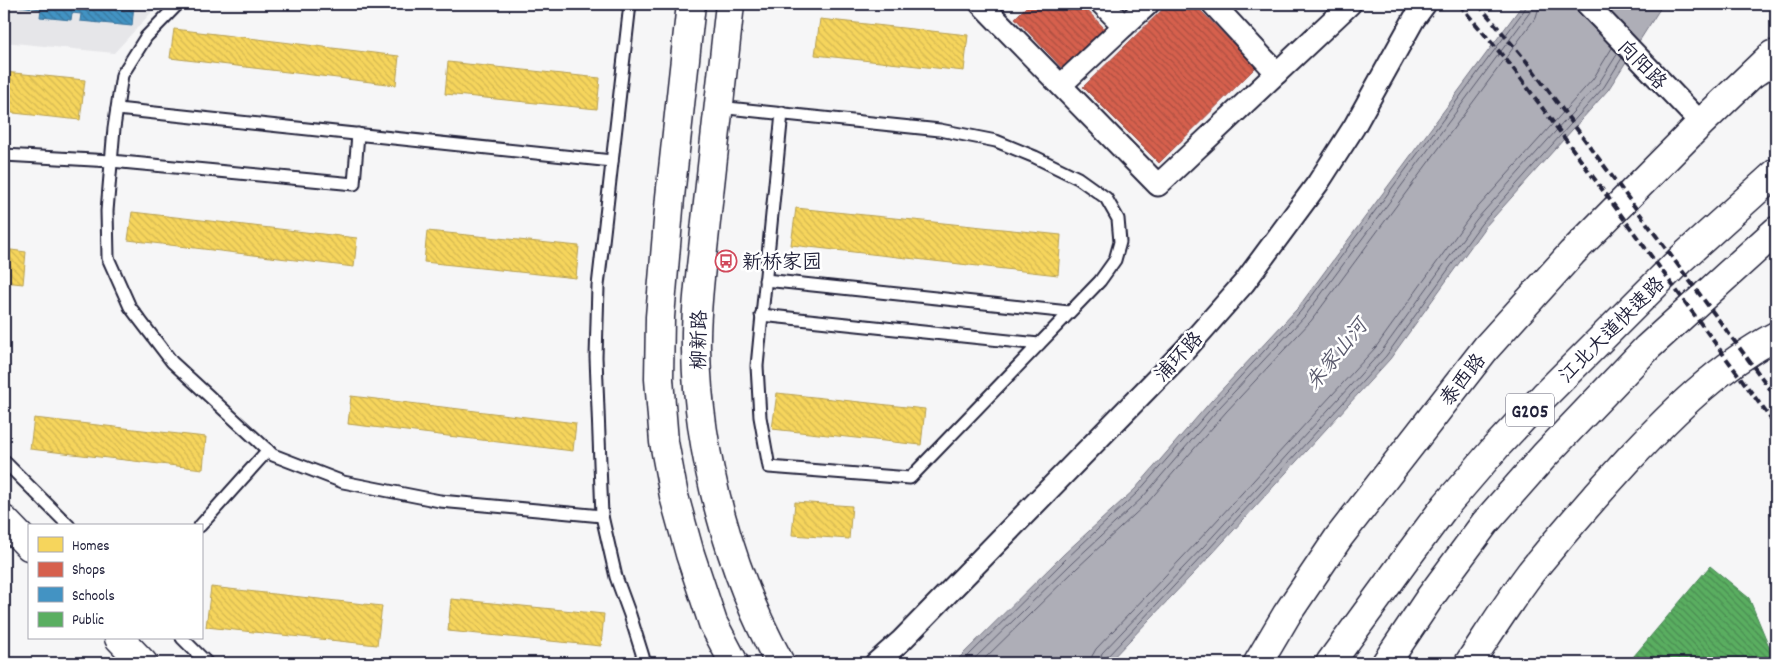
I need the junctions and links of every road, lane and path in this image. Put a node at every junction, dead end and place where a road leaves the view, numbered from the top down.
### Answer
1 (178, 4) edge
2 (630, 4) edge
3 (691, 4) edge
4 (730, 4) edge
5 (981, 4) edge
6 (1102, 4) edge
7 (1148, 4) edge
8 (1213, 4) edge
9 (1350, 4) edge
10 (1425, 4) edge
11 (1587, 4) edge
12 (1124, 26) junction
13 (1776, 51) edge
14 (1776, 58) edge
15 (1277, 73) junction
16 (1754, 73) junction
17 (1060, 85) junction
18 (718, 107) junction
19 (117, 109) junction
20 (782, 113) junction
21 (1701, 123) junction
22 (358, 134) junction
23 (4, 155) edge
24 (111, 161) junction
25 (612, 161) junction
26 (1776, 173) edge
27 (1776, 231) edge
28 (765, 280) junction
29 (1070, 312) junction
30 (761, 315) junction
31 (1776, 336) edge
32 (1039, 344) junction
33 (268, 450) junction
34 (4, 461) edge
35 (602, 516) junction
36 (4, 520) edge
37 (67, 524) edge
38 (202, 524) edge
39 (28, 545) edge
40 (121, 640) edge
41 (184, 640) edge
42 (144, 663) edge
43 (207, 663) edge
44 (645, 663) edge
45 (734, 663) edge
46 (780, 663) edge
47 (876, 663) edge
48 (1258, 663) edge
49 (1330, 663) edge
50 (1386, 663) edge
51 (1469, 663) edge

1 - 19 lane
2 - 25 lane
3 - 45 main road, 柳新路
4 - 18 main road, 柳新路
5 - 17 street
6 - 12 street
7 - 12 street
8 - 15 street
9 - 15 street
10 - 47 street, 浦环路
11 - 21 street, 向阳路
12 - 17 street
13 - 16 main road
14 - 16 main road
15 - 17 street
16 - 21 main road, 泰西路
18 - 20 lane
18 - 46 main road, 柳新路
19 - 22 lane
19 - 24 lane
20 - 28 lane
20 - 29 lane
21 - 48 main road, 泰西路
22 - 24 lane
22 - 25 lane
23 - 24 lane
24 - 33 lane
25 - 35 lane
26 - 49 main road, 江北大道快速路 / G205
27 - 50 main road, 江北大道快速路 / G205
28 - 29 lane
28 - 30 lane
29 - 32 lane
30 - 32 lane
30 - 32 lane
31 - 51 main road
33 - 35 lane
33 - 38 lane
34 - 37 lane
35 - 44 lane
36 - 39 main road
40 - 42 main road
41 - 43 lane

